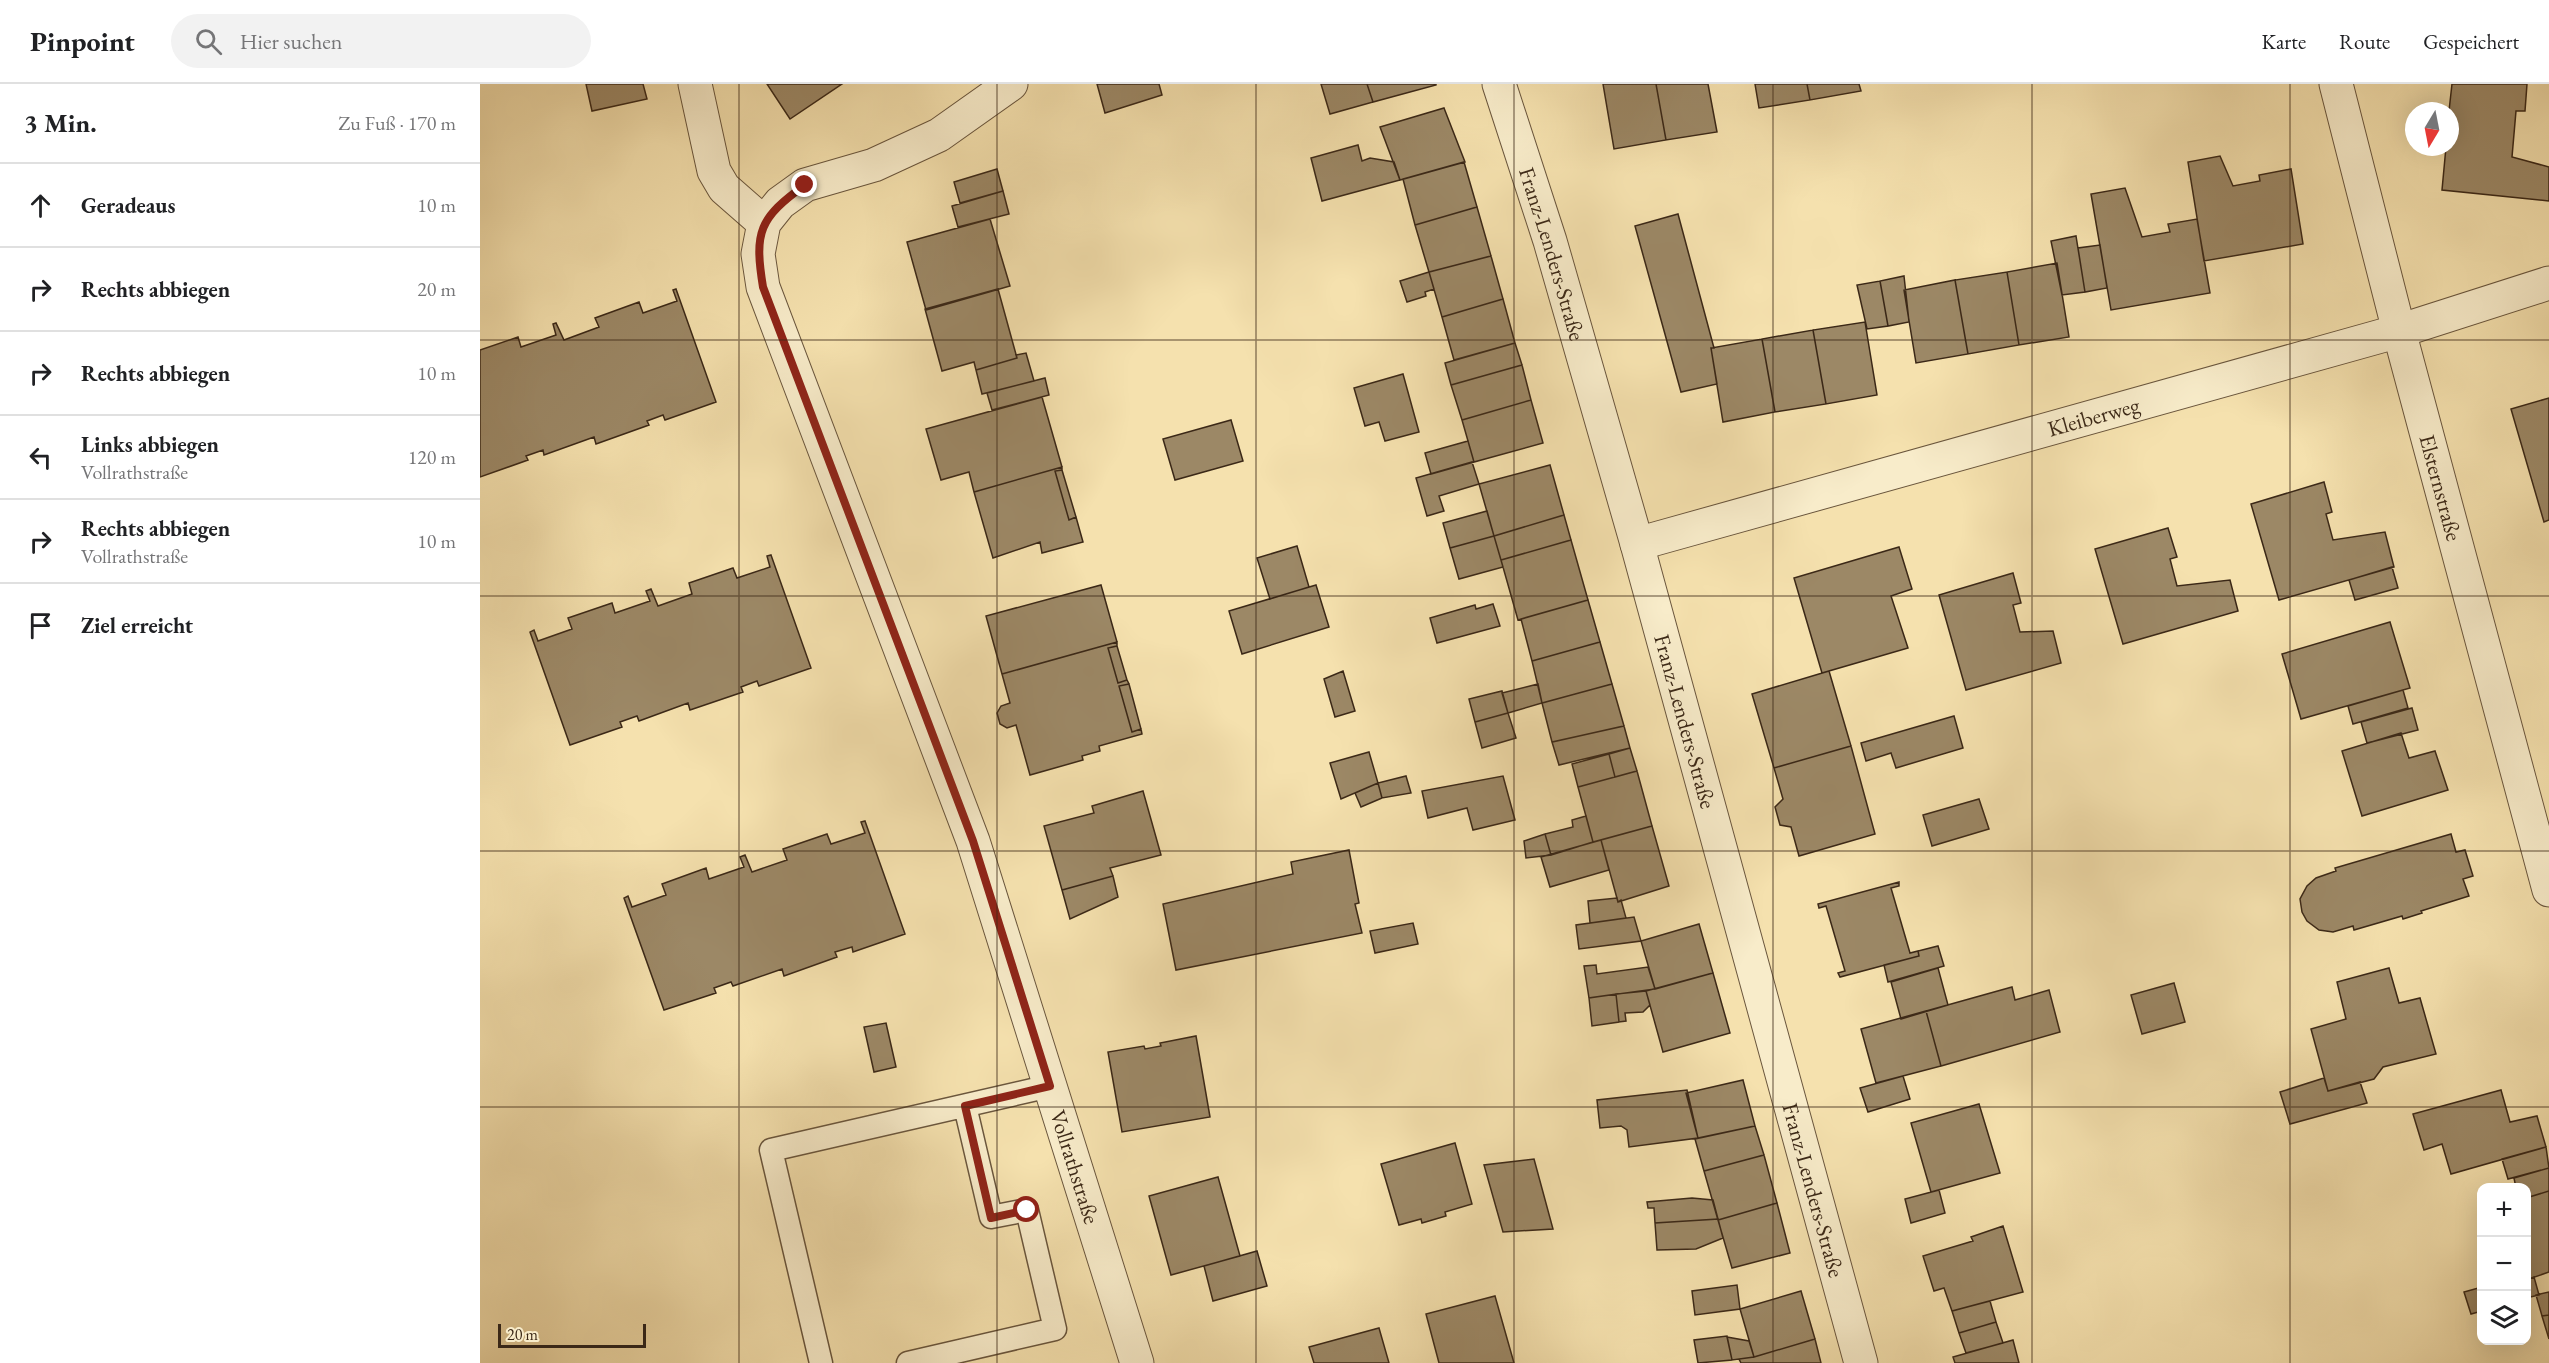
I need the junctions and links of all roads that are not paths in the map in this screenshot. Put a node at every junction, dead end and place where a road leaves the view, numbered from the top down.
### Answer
1 (696, 84) edge
2 (1011, 84) edge
3 (1499, 84) edge
4 (2336, 84) edge
5 (764, 223) junction
6 (2549, 283) edge
7 (2399, 331) junction
8 (1637, 544) junction
9 (2549, 890) edge
10 (1050, 1086) junction
11 (965, 1106) junction
12 (821, 1363) edge
13 (908, 1363) edge
14 (1137, 1363) edge
15 (1861, 1363) edge

1 - 5 street
2 - 5 street, Vollrathstraße
3 - 8 street, Franz-Lenders-Straße
4 - 7 street, Elsternstraße
5 - 10 street, Vollrathstraße
6 - 7 street, Kleiberweg
7 - 8 street, Kleiberweg
7 - 9 street, Elsternstraße
8 - 15 street, Franz-Lenders-Straße
10 - 11 lane
10 - 14 street, Vollrathstraße
11 - 12 lane
11 - 13 lane

